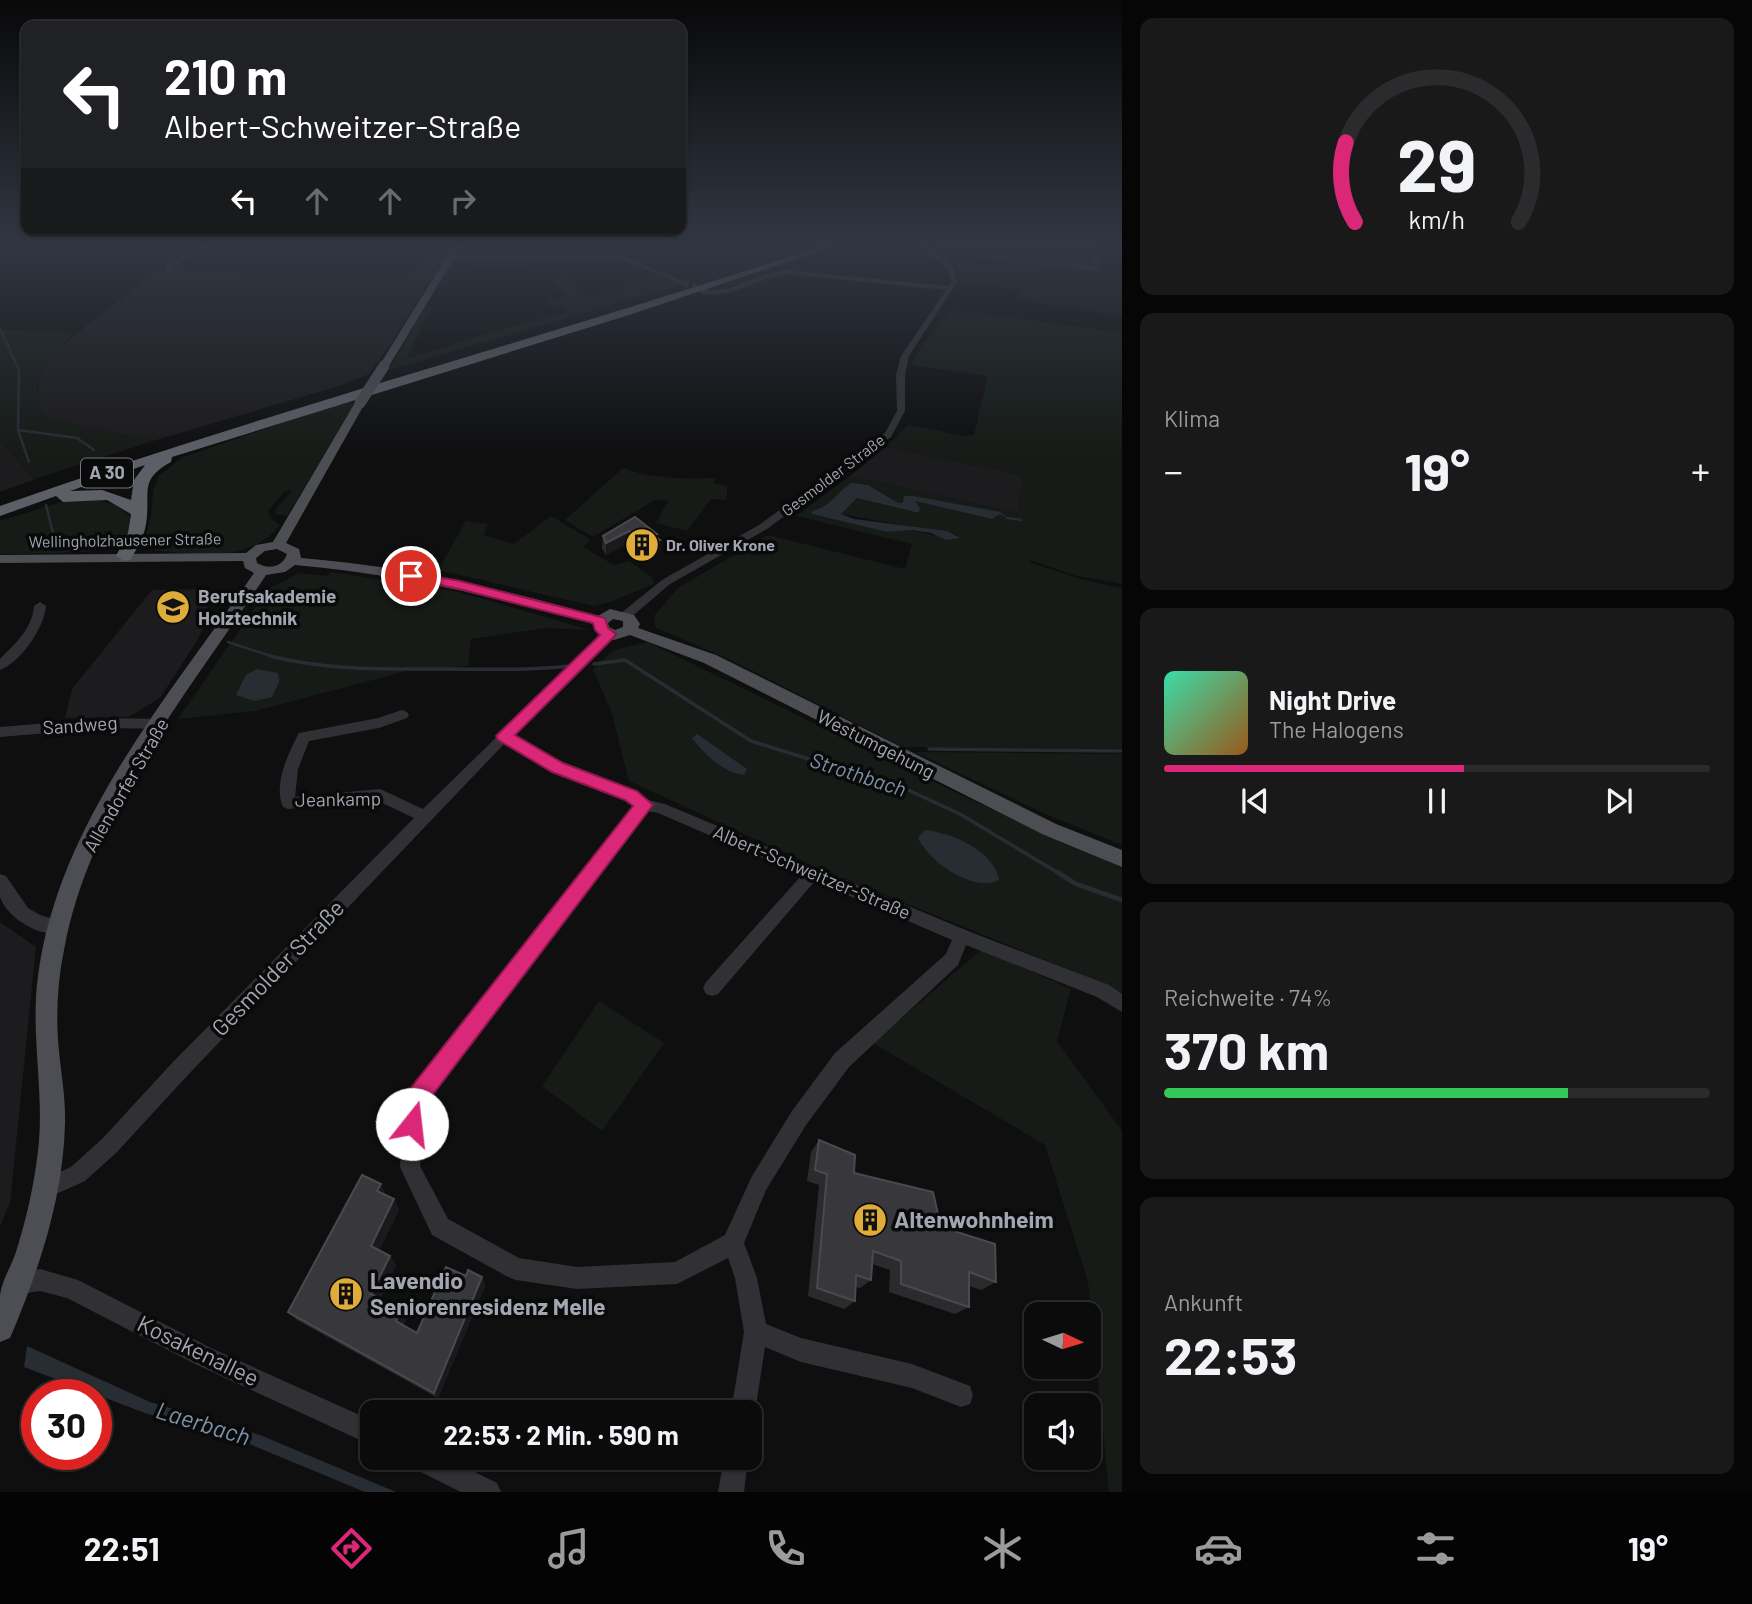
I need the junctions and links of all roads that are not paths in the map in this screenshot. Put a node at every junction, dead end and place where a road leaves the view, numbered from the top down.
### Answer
1 (416, 315) edge
2 (600, 315) edge
3 (614, 315) edge
4 (933, 315) edge
5 (215, 436) junction
6 (0, 503) edge
7 (138, 511) junction
8 (0, 512) edge
9 (278, 545) junction
10 (124, 556) junction
11 (250, 557) junction
12 (0, 559) edge
13 (292, 561) junction
14 (262, 571) junction
15 (40, 606) dead end
16 (600, 621) junction
17 (627, 623) junction
18 (609, 634) junction
19 (0, 666) edge
20 (402, 715) dead end
21 (160, 723) junction
22 (0, 732) edge
23 (504, 736) junction
24 (644, 805) junction
25 (425, 817) junction
26 (1122, 859) edge
27 (811, 872) junction
28 (0, 881) edge
29 (58, 928) junction
30 (962, 936) junction
31 (712, 988) dead end
32 (1122, 1004) edge
33 (45, 1189) junction
34 (733, 1243) junction
35 (20, 1283) junction
36 (0, 1328) edge
37 (757, 1332) junction
38 (961, 1395) dead end
39 (745, 1400) edge
40 (360, 1428) edge
41 (444, 1470) edge
42 (734, 1470) edge
43 (488, 1492) edge
44 (731, 1492) edge

1 - 9 main road, bridge
2 - 6 highway, A 30
3 - 5 highway, A 30
4 - 17 street, Gesmolder Straße
5 - 7 highway
5 - 8 highway, A 30
7 - 8 highway
7 - 10 highway
9 - 11 main road
9 - 13 main road
10 - 11 main road, Wellingholzhausener Straße
10 - 12 main road, Wellingholzhausener Straße
11 - 14 main road
13 - 14 main road
13 - 16 main road
14 - 21 main road, Allendorfer Straße
15 - 19 street
16 - 17 main road
16 - 18 main road
17 - 18 main road
17 - 26 main road, Westumgehung
18 - 23 street, Gesmolder Straße
20 - 25 street, Jeankamp
21 - 22 street, Sandweg
21 - 29 main road, Allendorfer Straße
23 - 24 street, Albert-Schweitzer-Straße
23 - 25 street, Gesmolder Straße
24 - 27 street, Albert-Schweitzer-Straße
24 - 34 street
25 - 33 street, Gesmolder Straße
27 - 30 street, Albert-Schweitzer-Straße
27 - 31 street
28 - 29 street
29 - 33 main road, Allendorfer Straße
30 - 32 street, Albert-Schweitzer-Straße
30 - 34 street
33 - 35 main road
34 - 37 street
35 - 36 main road
35 - 40 street, Kosakenallee
37 - 38 street
37 - 39 street
41 - 43 street
42 - 44 street

